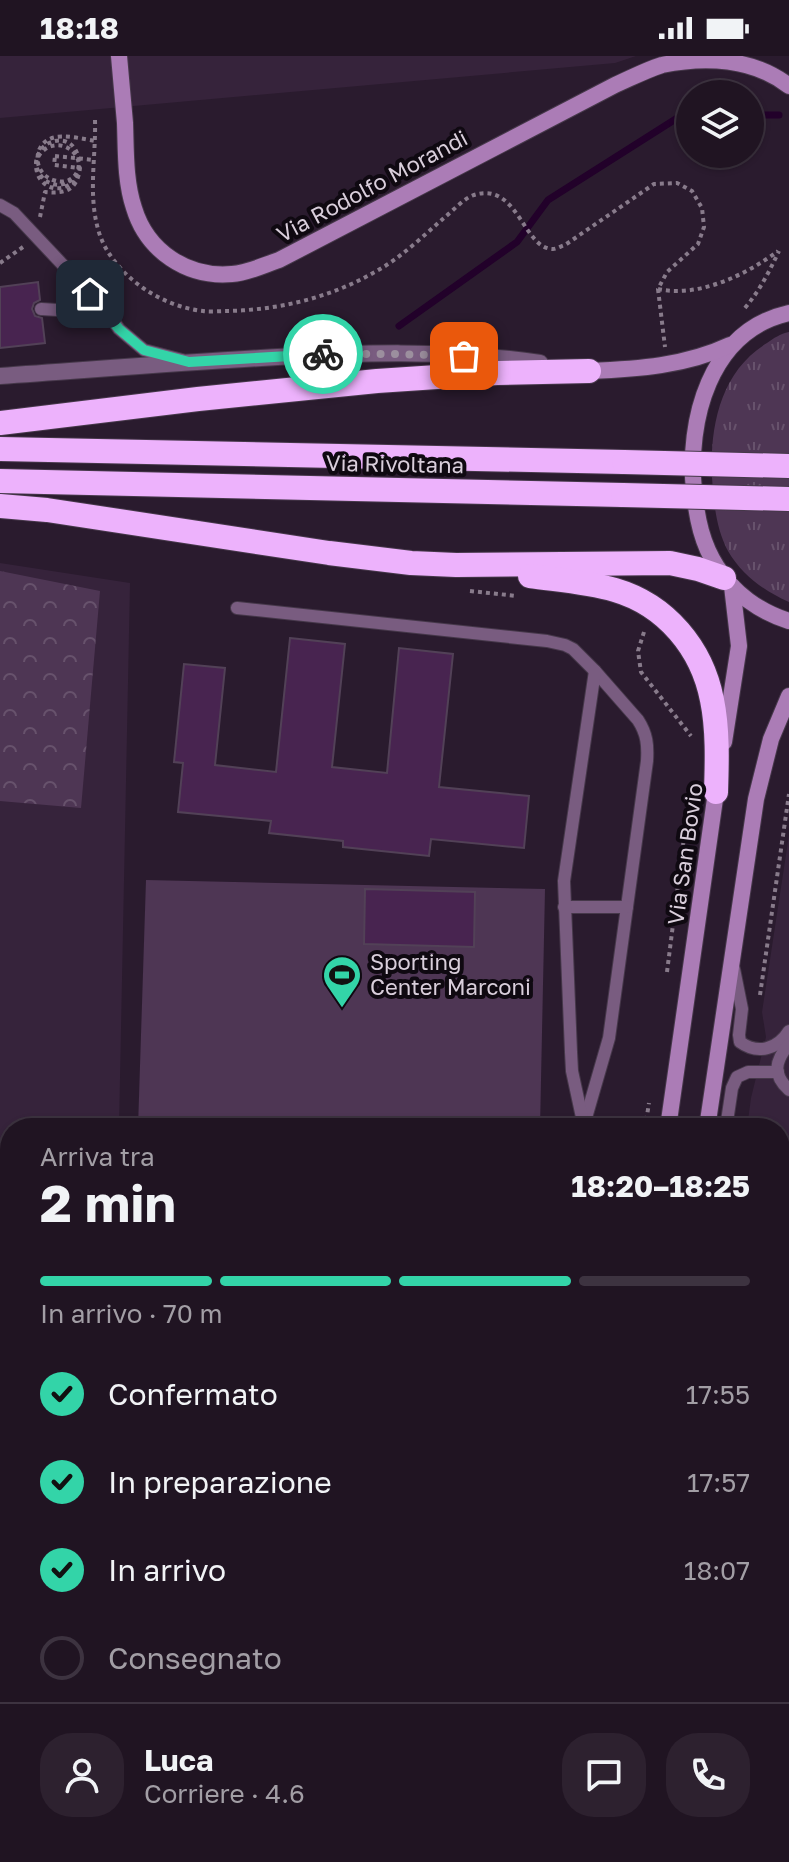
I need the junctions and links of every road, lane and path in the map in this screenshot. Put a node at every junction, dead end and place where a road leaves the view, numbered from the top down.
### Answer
1 (119, 56) edge
2 (742, 59) edge
3 (789, 86) edge
4 (95, 120) dead end
5 (95, 141) junction
6 (94, 160) junction
7 (75, 184) junction
8 (0, 205) edge
9 (36, 237) junction
10 (0, 263) edge
11 (658, 289) junction
12 (789, 296) edge
13 (41, 309) dead end
14 (108, 313) junction
15 (784, 314) edge
16 (737, 315) dead end
17 (739, 341) junction
18 (674, 348) dead end
19 (189, 362) junction
20 (589, 371) junction
21 (0, 376) edge
22 (0, 423) edge
23 (0, 449) edge
24 (789, 466) edge
25 (0, 481) edge
26 (789, 499) edge
27 (0, 506) edge
28 (456, 565) junction
29 (728, 582) junction
30 (237, 608) dead end
31 (789, 621) edge
32 (644, 626) dead end
33 (595, 671) junction
34 (789, 696) edge
35 (696, 742) dead end
36 (691, 788) dead end
37 (716, 792) junction
38 (789, 794) edge
39 (564, 907) junction
40 (627, 907) junction
41 (732, 958) junction
42 (667, 973) dead end
43 (758, 1003) dead end
44 (789, 1031) edge
45 (789, 1044) edge
46 (778, 1072) junction
47 (789, 1090) edge
48 (650, 1097) dead end
49 (581, 1118) edge
50 (585, 1118) edge
51 (647, 1118) edge
52 (669, 1118) edge
53 (708, 1118) edge
54 (728, 1118) edge

1 - 2 main road, Via Rodolfo Morandi
2 - 3 main road, Via Rodolfo Morandi
4 - 5 path
5 - 6 path, bridge
5 - 7 path, bridge
6 - 7 path, bridge
6 - 11 path
7 - 9 path
8 - 9 lane
9 - 10 path
9 - 14 lane
11 - 16 path
11 - 18 path
12 - 15 main road
13 - 14 lane
14 - 19 lane
15 - 17 main road
17 - 20 main road
17 - 29 main road
19 - 20 street
19 - 21 street
20 - 22 highway
23 - 24 highway, Via Rivoltana, bridge
25 - 26 highway, Via Rivoltana, bridge
27 - 28 highway
28 - 29 highway
28 - 37 highway
29 - 31 main road
29 - 37 main road, Via San Bovio
30 - 33 lane
32 - 35 path
33 - 39 lane
33 - 40 lane
34 - 41 main road
36 - 42 path
37 - 52 main road, Via San Bovio
38 - 43 path
39 - 40 lane
39 - 49 lane
40 - 50 lane
41 - 44 lane
41 - 53 main road
45 - 46 lane
46 - 47 lane
46 - 54 lane
48 - 51 path

